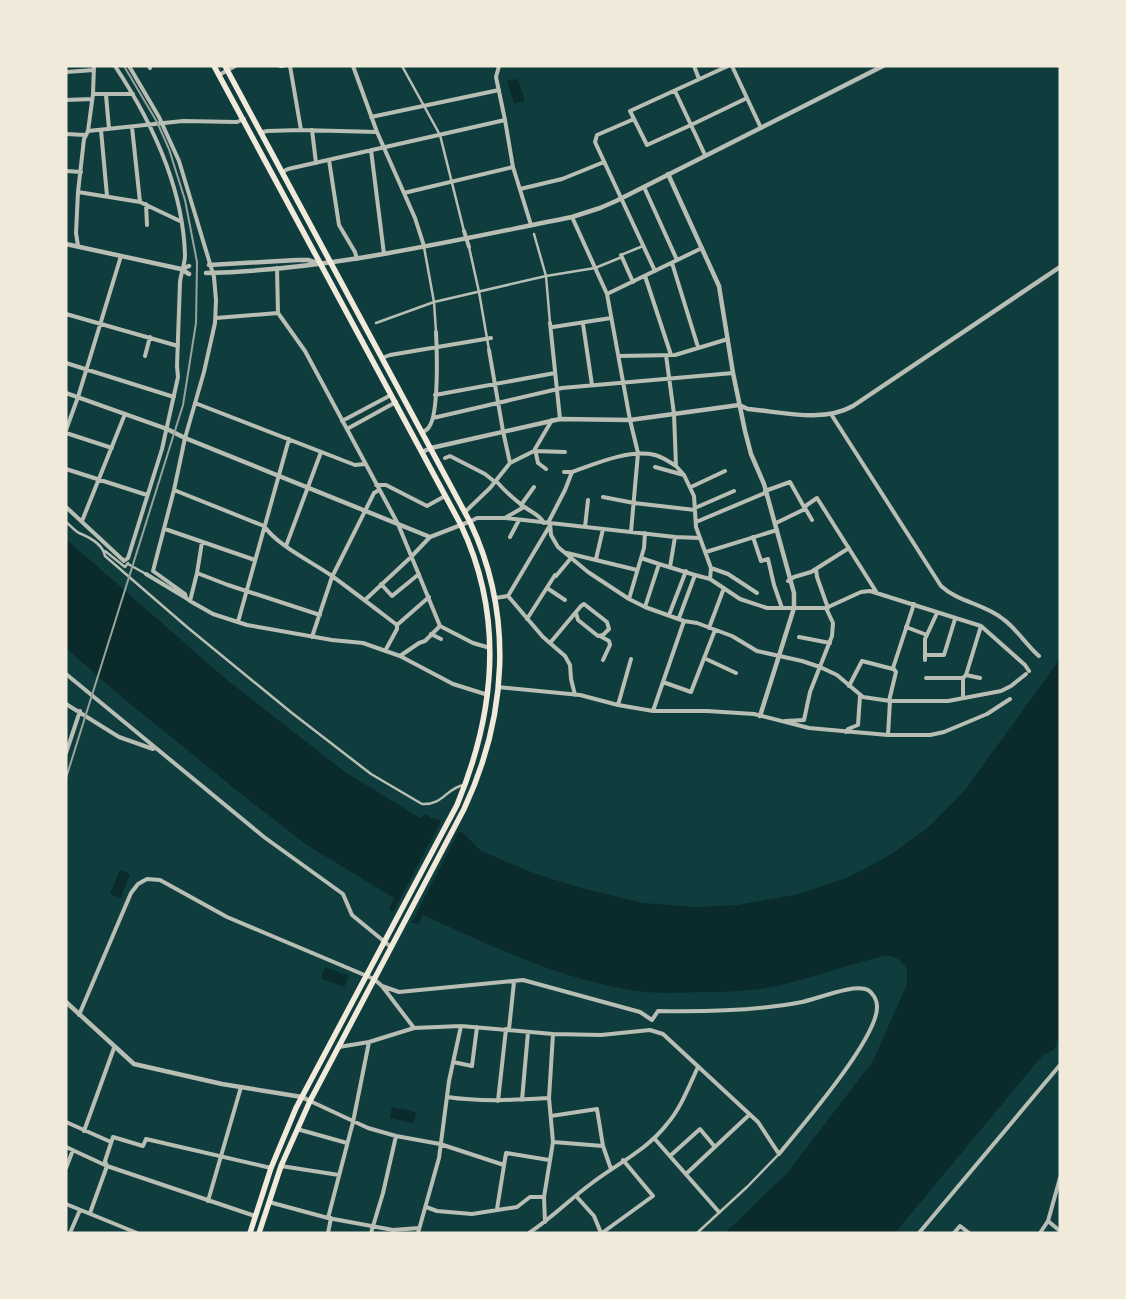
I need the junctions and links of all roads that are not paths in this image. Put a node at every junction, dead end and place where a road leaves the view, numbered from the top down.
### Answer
1 (115, 66) edge
2 (128, 66) edge
3 (214, 66) edge
4 (235, 66) edge
5 (290, 66) edge
6 (353, 66) edge
7 (402, 66) edge
8 (499, 66) edge
9 (694, 66) edge
10 (728, 66) edge
11 (732, 66) edge
12 (883, 66) edge
13 (94, 68) edge
14 (226, 68) edge
15 (66, 72) edge
16 (219, 75) junction
17 (699, 79) junction
18 (498, 90) junction
19 (675, 91) junction
20 (106, 94) junction
21 (133, 94) junction
22 (93, 97) junction
23 (747, 98) junction
24 (66, 100) edge
25 (424, 106) junction
26 (371, 117) junction
27 (634, 118) junction
28 (244, 119) junction
29 (505, 120) junction
30 (162, 123) junction
31 (691, 124) junction
32 (150, 125) junction
33 (132, 127) junction
34 (761, 128) junction
35 (109, 129) junction
36 (102, 130) junction
37 (301, 130) junction
38 (312, 130) junction
39 (262, 132) junction
40 (377, 132) junction
41 (86, 133) junction
42 (66, 134) edge
43 (440, 135) junction
44 (383, 147) junction
45 (371, 150) junction
46 (705, 155) junction
47 (329, 160) junction
48 (316, 162) junction
49 (604, 162) junction
50 (513, 167) junction
51 (66, 171) edge
52 (81, 172) junction
53 (282, 172) junction
54 (668, 174) junction
55 (452, 181) junction
56 (644, 187) junction
57 (520, 189) junction
58 (78, 192) junction
59 (404, 193) junction
60 (107, 196) junction
61 (621, 198) junction
62 (140, 202) junction
63 (146, 204) junction
64 (572, 217) junction
65 (180, 221) junction
66 (146, 224) dead end
67 (532, 225) junction
68 (464, 231) joint
69 (534, 234) dead end
70 (466, 239) junction
71 (66, 244) edge
72 (78, 246) junction
73 (424, 246) junction
74 (644, 246) junction
75 (469, 247) joint
76 (702, 248) junction
77 (384, 254) junction
78 (121, 256) junction
79 (622, 256) junction
80 (357, 259) junction
81 (677, 260) junction
82 (330, 263) junction
83 (672, 263) junction
84 (209, 264) junction
85 (321, 264) junction
86 (189, 266) dead end
87 (1060, 267) edge
88 (277, 268) junction
89 (595, 268) junction
90 (181, 269) junction
91 (655, 271) junction
92 (209, 273) junction
93 (189, 274) dead end
94 (546, 276) junction
95 (645, 276) junction
96 (633, 282) junction
97 (479, 292) junction
98 (607, 294) junction
99 (434, 302) junction
100 (278, 313) junction
101 (66, 314) edge
102 (216, 318) junction
103 (611, 318) junction
104 (550, 323) joint
105 (100, 324) junction
106 (376, 324) dead end
107 (583, 324) junction
108 (553, 327) dead end
109 (436, 332) joint
110 (150, 338) junction
111 (489, 338) junction
112 (728, 339) junction
113 (178, 346) junction
114 (437, 347) junction
115 (698, 347) junction
116 (489, 350) joint
117 (666, 355) junction
118 (671, 355) junction
119 (145, 356) dead end
120 (619, 356) junction
121 (382, 358) junction
122 (66, 363) edge
123 (87, 369) junction
124 (556, 373) junction
125 (733, 373) junction
126 (670, 379) junction
127 (624, 383) junction
128 (495, 384) junction
129 (592, 386) junction
130 (557, 391) junction
131 (66, 393) edge
132 (391, 395) junction
133 (436, 395) junction
134 (78, 397) junction
135 (174, 397) junction
136 (396, 402) junction
137 (195, 403) junction
138 (498, 403) junction
139 (739, 406) junction
140 (125, 414) junction
141 (674, 414) junction
142 (831, 414) junction
143 (433, 418) junction
144 (560, 419) junction
145 (552, 420) junction
146 (630, 420) junction
147 (342, 421) junction
148 (167, 429) junction
149 (346, 429) junction
150 (503, 431) junction
151 (66, 432) edge
152 (423, 432) junction
153 (185, 438) junction
154 (289, 439) junction
155 (112, 448) junction
156 (431, 448) junction
157 (321, 452) junction
158 (422, 452) junction
159 (535, 452) junction
160 (565, 452) dead end
161 (638, 453) junction
162 (445, 458) dead end
163 (510, 463) junction
164 (365, 464) junction
165 (676, 466) junction
166 (655, 467) dead end
167 (66, 469) edge
168 (546, 469) dead end
169 (725, 470) dead end
170 (564, 472) dead end
171 (572, 472) junction
172 (278, 475) junction
173 (684, 475) junction
174 (99, 480) junction
175 (495, 481) junction
176 (376, 485) junction
177 (308, 487) junction
178 (691, 487) junction
179 (534, 488) dead end
180 (174, 490) junction
181 (379, 490) junction
182 (734, 491) dead end
183 (765, 492) junction
184 (147, 495) junction
185 (445, 496) junction
186 (602, 497) dead end
187 (588, 500) dead end
188 (634, 503) junction
189 (523, 506) junction
190 (66, 507) edge
191 (805, 508) junction
192 (695, 509) junction
193 (366, 510) junction
194 (465, 512) junction
195 (505, 518) junction
196 (519, 520) junction
197 (812, 520) dead end
198 (82, 521) junction
199 (66, 522) edge
200 (696, 522) junction
201 (465, 523) junction
202 (776, 523) junction
203 (398, 524) junction
204 (548, 524) junction
205 (264, 526) junction
206 (584, 527) junction
207 (165, 529) junction
208 (603, 530) junction
209 (777, 530) junction
210 (631, 532) junction
211 (645, 533) junction
212 (510, 537) dead end
213 (676, 537) junction
214 (753, 537) junction
215 (430, 538) junction
216 (700, 538) junction
217 (202, 542) junction
218 (286, 546) junction
219 (849, 548) junction
220 (104, 550) junction
221 (706, 552) junction
222 (564, 553) junction
223 (412, 557) junction
224 (571, 558) junction
225 (641, 558) junction
226 (596, 559) junction
227 (255, 560) junction
228 (126, 562) junction
229 (659, 564) junction
230 (670, 567) junction
231 (711, 568) junction
232 (816, 569) junction
233 (637, 570) junction
234 (686, 571) junction
235 (197, 573) junction
236 (146, 574) joint
237 (419, 574) junction
238 (695, 575) junction
239 (332, 576) junction
240 (710, 579) junction
241 (790, 580) junction
242 (382, 584) junction
243 (547, 588) junction
244 (724, 588) junction
245 (247, 590) junction
246 (756, 592) dead end
247 (877, 593) junction
248 (508, 596) junction
249 (429, 597) junction
250 (495, 598) junction
251 (188, 599) junction
252 (629, 599) junction
253 (365, 600) junction
254 (565, 600) dead end
255 (914, 604) junction
256 (645, 607) junction
257 (782, 608) junction
258 (794, 608) junction
259 (827, 608) junction
260 (576, 613) junction
261 (937, 613) junction
262 (320, 615) junction
263 (669, 615) junction
264 (679, 618) junction
265 (527, 619) junction
266 (955, 619) junction
267 (238, 622) junction
268 (684, 622) junction
269 (397, 625) junction
270 (440, 626) junction
271 (981, 626) junction
272 (906, 627) junction
273 (709, 628) junction
274 (715, 630) junction
275 (431, 634) junction
276 (927, 635) junction
277 (598, 636) junction
278 (312, 637) junction
279 (799, 637) dead end
280 (441, 639) dead end
281 (550, 643) junction
282 (830, 643) junction
283 (490, 648) junction
284 (385, 651) junction
285 (400, 656) junction
286 (778, 656) junction
287 (1039, 656) dead end
288 (631, 658) dead end
289 (704, 658) junction
290 (603, 660) dead end
291 (820, 667) junction
292 (621, 669) dead end
293 (893, 669) junction
294 (627, 671) junction
295 (736, 673) dead end
296 (66, 674) edge
297 (965, 676) junction
298 (926, 678) dead end
299 (980, 678) dead end
300 (663, 682) junction
301 (849, 686) junction
302 (498, 687) junction
303 (488, 695) junction
304 (575, 695) junction
305 (860, 696) junction
306 (963, 698) junction
307 (1010, 699) dead end
308 (889, 701) junction
309 (66, 704) edge
310 (618, 705) junction
311 (80, 711) junction
312 (652, 711) junction
313 (760, 716) junction
314 (804, 720) junction
315 (783, 722) junction
316 (809, 728) junction
317 (846, 732) junction
318 (888, 734) junction
319 (157, 750) junction
320 (66, 754) edge
321 (465, 784) junction
322 (384, 943) junction
323 (391, 948) junction
324 (367, 976) junction
325 (374, 979) junction
326 (514, 982) junction
327 (382, 986) junction
328 (66, 1002) edge
329 (80, 1015) junction
330 (652, 1020) junction
331 (461, 1026) junction
332 (477, 1027) junction
333 (414, 1028) junction
334 (508, 1029) junction
335 (657, 1031) junction
336 (528, 1032) junction
337 (553, 1034) junction
338 (369, 1042) junction
339 (339, 1047) junction
340 (114, 1048) junction
341 (454, 1062) junction
342 (1060, 1065) edge
343 (698, 1067) junction
344 (241, 1087) junction
345 (302, 1097) junction
346 (447, 1097) junction
347 (548, 1098) junction
348 (522, 1100) junction
349 (498, 1101) junction
350 (310, 1102) junction
351 (750, 1115) junction
352 (551, 1116) junction
353 (66, 1122) edge
354 (353, 1122) junction
355 (297, 1129) junction
356 (84, 1131) junction
357 (396, 1136) junction
358 (654, 1138) junction
359 (111, 1142) junction
360 (553, 1142) junction
361 (347, 1143) junction
362 (440, 1144) junction
363 (603, 1146) junction
364 (66, 1147) edge
365 (715, 1147) junction
366 (74, 1150) junction
367 (779, 1154) junction
368 (670, 1156) junction
369 (220, 1157) junction
370 (549, 1160) junction
371 (623, 1160) junction
372 (107, 1166) junction
373 (281, 1166) junction
374 (504, 1166) junction
375 (66, 1168) edge
376 (271, 1168) junction
377 (611, 1169) junction
378 (686, 1174) junction
379 (338, 1176) junction
380 (1060, 1178) edge
381 (576, 1196) junction
382 (544, 1197) junction
383 (208, 1201) junction
384 (269, 1202) junction
385 (66, 1204) edge
386 (426, 1207) junction
387 (80, 1210) junction
388 (496, 1210) junction
389 (719, 1212) junction
390 (90, 1213) junction
391 (255, 1216) junction
392 (330, 1218) junction
393 (1048, 1221) junction
394 (545, 1222) junction
395 (372, 1226) junction
396 (419, 1230) edge
397 (1060, 1231) edge
398 (70, 1233) edge
399 (137, 1233) edge
400 (250, 1233) edge
401 (259, 1233) edge
402 (328, 1233) edge
403 (371, 1233) edge
404 (529, 1233) edge
405 (602, 1233) edge
406 (697, 1233) edge
407 (919, 1233) edge
408 (954, 1233) edge
409 (969, 1233) edge
410 (1040, 1233) edge

1 - 21 street
2 - 30 street
3 - 16 highway
4 - 14 street
5 - 37 street
6 - 26 street
7 - 25 street
8 - 18 street
9 - 17 street
10 - 17 street
11 - 23 street
12 - 34 street
13 - 15 street
13 - 22 street
14 - 16 street
14 - 39 highway
16 - 28 highway
17 - 19 street
18 - 25 street
18 - 29 street
19 - 27 street
19 - 31 street
20 - 21 street
20 - 22 street
20 - 35 street
21 - 32 street
22 - 24 street
22 - 41 street
23 - 31 street
23 - 34 street
25 - 26 street
25 - 43 street
26 - 40 street
27 - 31 street
27 - 49 street
28 - 30 street
28 - 85 highway
29 - 43 street
29 - 50 street
30 - 32 street
30 - 84 street
31 - 46 street
32 - 33 street
32 - 65 street
33 - 35 street
33 - 62 street
34 - 46 street
35 - 36 street
36 - 41 street
36 - 60 street
37 - 38 street
37 - 39 street
38 - 40 street
38 - 48 street
39 - 53 highway
40 - 44 street
41 - 42 street
41 - 52 street
43 - 44 street
43 - 55 street
44 - 45 street
44 - 59 street
45 - 47 street
45 - 77 street
46 - 54 street
47 - 48 street
47 - 80 street
48 - 53 street
49 - 57 street
49 - 61 street
50 - 55 street
50 - 57 street
51 - 52 street
52 - 58 street
53 - 82 highway
54 - 56 street
54 - 76 street
55 - 59 street
55 - 68 street
56 - 61 street
56 - 81 street
57 - 67 street
58 - 60 street
58 - 72 street
59 - 73 street
60 - 62 street
61 - 64 street
61 - 74 street
62 - 63 street
63 - 65 street
63 - 66 street
64 - 67 street
64 - 89 street
65 - 90 street
67 - 70 street
68 - 70 street
69 - 94 street
70 - 73 street
70 - 75 street
71 - 72 street
72 - 78 street
73 - 77 street
73 - 99 street
74 - 79 street
74 - 91 street
75 - 97 street
76 - 81 street
76 - 112 street
77 - 80 street
78 - 90 street
78 - 105 street
79 - 89 street
79 - 96 street
80 - 82 street
81 - 83 street
82 - 85 street
82 - 121 highway
83 - 91 street
83 - 115 street
84 - 85 street
84 - 92 street
85 - 88 street
85 - 132 highway
86 - 90 street
87 - 142 street
88 - 92 street
88 - 100 street
89 - 94 street
89 - 98 street
90 - 93 street
90 - 113 street
91 - 95 street
92 - 102 street
94 - 97 street
94 - 104 street
95 - 96 street
95 - 118 street
96 - 98 street
97 - 99 street
97 - 111 street
98 - 103 street
99 - 106 street
99 - 109 street
100 - 102 street
100 - 147 street
101 - 105 street
102 - 137 street
103 - 107 street
103 - 120 street
104 - 124 street
105 - 110 street
105 - 123 street
107 - 108 street
107 - 129 street
109 - 114 street
110 - 113 street
110 - 119 street
111 - 114 street
111 - 116 street
112 - 115 street
112 - 125 street
113 - 135 street
114 - 121 street
114 - 133 street
115 - 118 street
116 - 128 street
117 - 118 street
117 - 120 street
117 - 126 street
120 - 127 street
121 - 152 highway
122 - 123 street
123 - 134 street
123 - 135 street
124 - 128 street
124 - 130 street
125 - 126 street
125 - 139 street
126 - 127 street
126 - 141 street
127 - 129 street
127 - 146 street
128 - 133 street
128 - 138 street
129 - 130 street
130 - 138 street
130 - 144 street
131 - 134 street
132 - 136 highway
132 - 147 street
133 - 143 street
134 - 140 street
134 - 151 street
135 - 148 street
136 - 149 street
136 - 158 highway
137 - 153 street
137 - 154 street
138 - 143 street
138 - 150 street
139 - 141 street
139 - 142 street
139 - 183 street
140 - 148 street
140 - 155 street
141 - 146 street
141 - 165 street
142 - 287 street
143 - 152 street
144 - 145 street
144 - 146 street
145 - 150 street
145 - 159 street
146 - 161 street
147 - 149 street
148 - 153 street
148 - 184 street
149 - 164 street
150 - 156 street
150 - 163 street
151 - 155 street
152 - 156 highway
153 - 172 street
153 - 180 street
154 - 157 street
154 - 172 street
155 - 174 street
156 - 158 street
156 - 194 highway
157 - 164 street
157 - 177 street
158 - 185 highway
159 - 160 street
159 - 163 street
159 - 168 street
161 - 165 street
161 - 171 street
161 - 188 street
162 - 175 street
163 - 175 street
164 - 176 street
165 - 173 street
166 - 173 street
167 - 174 street
169 - 178 street
170 - 171 street
171 - 204 street
172 - 177 street
172 - 205 street
173 - 178 street
174 - 184 street
174 - 198 street
175 - 189 street
175 - 194 street
176 - 181 street
176 - 185 street
177 - 193 street
177 - 218 street
178 - 192 street
179 - 189 street
180 - 205 street
180 - 207 street
181 - 193 street
181 - 203 street
182 - 192 street
183 - 191 street
183 - 200 street
183 - 202 street
184 - 228 street
185 - 201 highway
186 - 188 street
187 - 206 street
188 - 192 street
188 - 210 street
189 - 195 street
189 - 204 street
190 - 198 street
191 - 197 street
191 - 202 street
191 - 219 street
192 - 200 street
193 - 203 street
193 - 239 street
194 - 201 highway
195 - 196 street
195 - 201 street
196 - 204 street
196 - 212 street
198 - 228 street
199 - 220 street
200 - 216 street
201 - 215 street
201 - 250 highway
201 - 283 highway
202 - 209 street
203 - 215 street
203 - 223 street
204 - 206 street
204 - 222 street
204 - 248 street
205 - 218 street
205 - 227 street
206 - 208 street
207 - 217 street
207 - 251 street
208 - 210 street
208 - 226 street
209 - 214 street
209 - 241 street
210 - 211 street
211 - 213 street
211 - 225 street
213 - 216 street
213 - 230 street
214 - 221 street
214 - 257 street
215 - 223 street
216 - 221 street
217 - 227 street
217 - 235 street
218 - 239 street
219 - 232 street
219 - 247 street
220 - 228 street
220 - 321 street
221 - 231 street
222 - 224 street
222 - 226 street
223 - 237 street
223 - 242 street
224 - 243 street
224 - 252 street
225 - 229 street
225 - 233 street
226 - 233 street
227 - 245 street
228 - 236 street
229 - 230 street
229 - 256 street
230 - 234 street
231 - 240 street
231 - 246 street
232 - 241 street
232 - 259 street
233 - 252 street
234 - 238 street
234 - 263 street
235 - 245 street
235 - 251 street
236 - 251 street
237 - 242 street
237 - 249 street
238 - 240 street
238 - 264 street
239 - 253 street
239 - 262 street
240 - 244 street
241 - 258 street
242 - 253 street
243 - 254 street
243 - 265 street
244 - 257 street
244 - 273 street
245 - 262 street
245 - 267 street
247 - 255 street
247 - 259 street
248 - 250 street
248 - 265 street
249 - 269 street
249 - 270 street
250 - 302 highway
251 - 267 street
252 - 256 street
253 - 269 street
255 - 261 street
255 - 272 street
256 - 263 street
257 - 258 street
258 - 259 street
258 - 286 street
259 - 282 street
260 - 277 street
260 - 277 street
260 - 281 street
261 - 266 street
261 - 276 street
262 - 278 street
263 - 264 street
264 - 268 street
265 - 281 street
266 - 271 street
266 - 276 street
267 - 278 street
268 - 273 street
268 - 300 street
269 - 284 street
270 - 275 street
270 - 283 street
271 - 297 street
271 - 306 street
272 - 276 street
272 - 293 street
273 - 274 street
274 - 286 street
274 - 289 street
275 - 280 street
275 - 285 street
277 - 290 street
278 - 284 street
279 - 282 street
281 - 304 street
282 - 291 street
283 - 303 highway
284 - 285 street
285 - 303 street
286 - 291 street
286 - 313 street
288 - 294 street
289 - 295 street
289 - 300 street
291 - 301 street
291 - 314 street
292 - 294 street
293 - 301 street
293 - 308 street
294 - 310 street
296 - 319 street
297 - 298 street
297 - 299 street
297 - 306 street
300 - 312 street
301 - 305 street
302 - 304 street
302 - 323 highway
303 - 321 highway
304 - 310 street
305 - 308 street
305 - 317 street
306 - 308 street
307 - 318 street
308 - 318 street
309 - 311 street
310 - 312 street
311 - 319 street
311 - 320 street
312 - 313 street
313 - 315 street
314 - 315 street
314 - 316 street
315 - 316 street
316 - 317 street
317 - 318 street
319 - 322 street
321 - 322 highway
322 - 323 street
322 - 324 highway
323 - 325 highway
324 - 325 street
324 - 329 street
324 - 345 highway
325 - 327 street
325 - 339 highway
326 - 327 street
326 - 330 street
326 - 334 street
327 - 333 street
328 - 329 street
329 - 340 street
330 - 335 street
330 - 367 street
331 - 332 street
331 - 333 street
331 - 341 street
332 - 334 street
332 - 341 street
333 - 338 street
334 - 336 street
334 - 349 street
335 - 337 street
335 - 343 street
336 - 337 street
336 - 348 street
337 - 347 street
338 - 339 street
338 - 354 street
339 - 350 highway
340 - 344 street
340 - 356 street
341 - 346 street
342 - 407 street
343 - 351 street
343 - 358 street
344 - 345 street
344 - 369 street
345 - 350 street
345 - 376 highway
346 - 349 street
346 - 362 street
347 - 348 street
347 - 352 street
348 - 349 street
350 - 354 street
350 - 355 highway
351 - 365 street
351 - 367 street
352 - 360 street
352 - 363 street
353 - 356 street
354 - 357 street
354 - 361 street
355 - 361 street
355 - 373 highway
356 - 359 street
357 - 362 street
357 - 395 street
358 - 368 street
358 - 371 street
359 - 369 street
359 - 372 street
360 - 363 street
360 - 370 street
361 - 379 street
362 - 374 street
362 - 386 street
363 - 377 street
364 - 366 street
365 - 368 street
365 - 378 street
366 - 372 street
366 - 375 street
367 - 389 street
368 - 378 street
369 - 376 street
369 - 383 street
370 - 374 street
370 - 382 street
371 - 377 street
371 - 405 street
372 - 383 street
372 - 390 street
373 - 379 street
373 - 384 highway
374 - 388 street
376 - 391 highway
377 - 381 street
378 - 389 street
379 - 392 street
380 - 393 street
381 - 394 street
381 - 405 street
382 - 388 street
382 - 394 street
383 - 391 street
384 - 392 street
384 - 401 highway
385 - 387 street
386 - 388 street
386 - 396 street
387 - 390 street
387 - 398 street
389 - 406 street
390 - 399 street
391 - 400 highway
392 - 395 street
392 - 402 street
393 - 397 street
393 - 410 street
394 - 404 street
395 - 396 street
395 - 403 street
408 - 409 street

